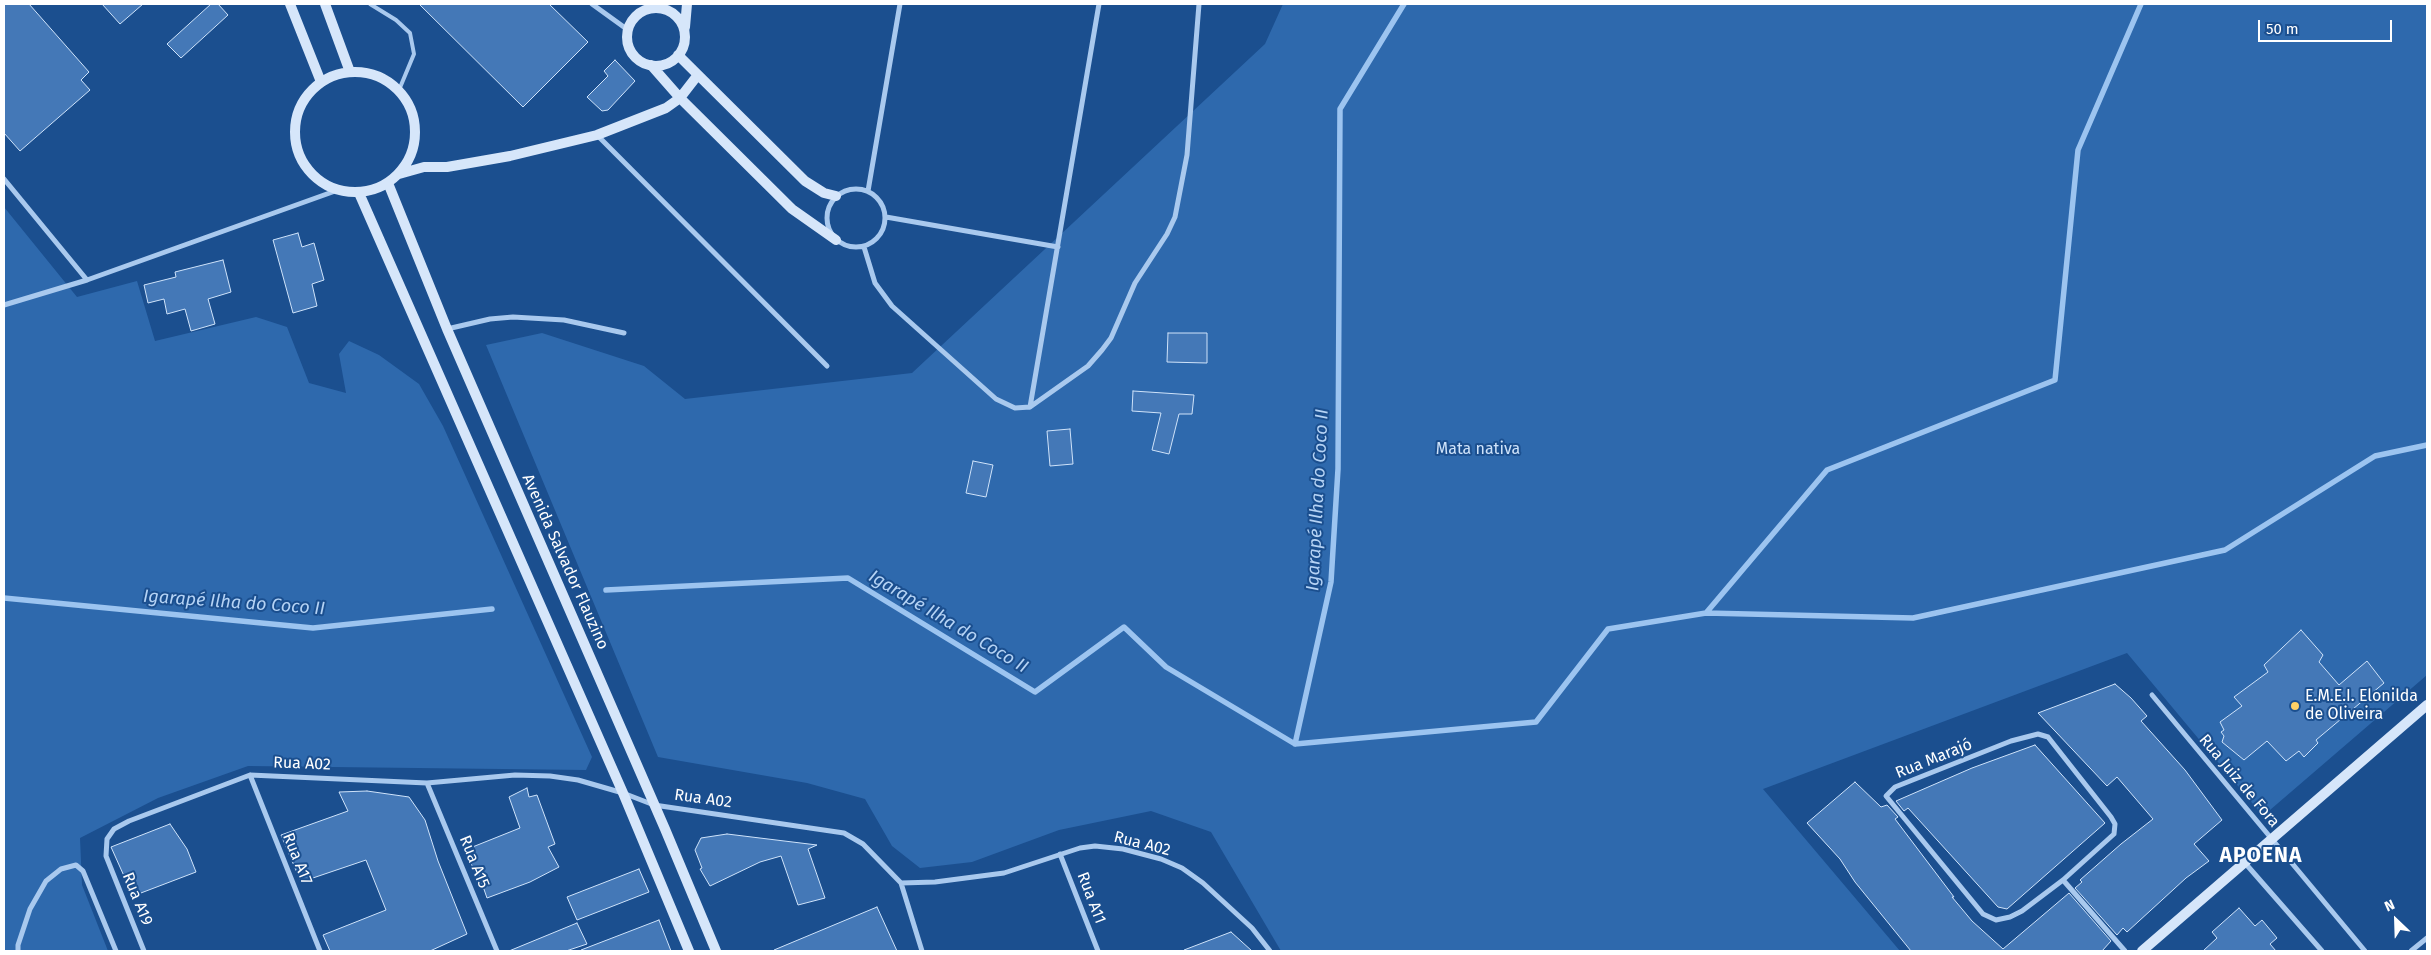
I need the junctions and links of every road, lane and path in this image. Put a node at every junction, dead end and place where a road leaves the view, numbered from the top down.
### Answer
1 (290, 4) edge
2 (325, 4) edge
3 (370, 4) edge
4 (592, 4) edge
5 (687, 4) edge
6 (900, 4) edge
7 (1099, 4) edge
8 (1199, 4) edge
9 (647, 6) edge
10 (685, 28) junction
11 (628, 30) junction
12 (678, 55) junction
13 (652, 65) junction
14 (350, 72) junction
15 (697, 76) junction
16 (321, 82) junction
17 (399, 90) junction
18 (680, 98) junction
19 (597, 135) junction
20 (399, 174) junction
21 (4, 179) edge
22 (388, 183) junction
23 (338, 190) junction
24 (868, 191) junction
25 (359, 193) junction
26 (836, 196) junction
27 (886, 217) junction
28 (836, 240) junction
29 (864, 246) junction
30 (1058, 247) junction
31 (87, 280) junction
32 (4, 305) edge
33 (447, 329) junction
34 (624, 333) dead end
35 (827, 366) dead end
36 (1030, 407) junction
37 (2152, 695) dead end
38 (2427, 706) edge
39 (250, 775) junction
40 (427, 783) junction
41 (624, 793) junction
42 (654, 805) junction
43 (2272, 840) junction
44 (1060, 854) junction
45 (106, 856) joint
46 (2245, 863) junction
47 (2063, 880) junction
48 (901, 883) junction
49 (2427, 938) edge
50 (18, 951) edge
51 (116, 951) edge
52 (144, 951) edge
53 (320, 951) edge
54 (497, 951) edge
55 (689, 951) edge
56 (716, 951) edge
57 (922, 951) edge
58 (1098, 951) edge
59 (1270, 951) edge
60 (2125, 951) edge
61 (2142, 951) edge
62 (2322, 951) edge
63 (2365, 951) edge
64 (2412, 951) edge

1 - 16 street
2 - 14 street
3 - 17 lane
4 - 11 street
5 - 10 street
6 - 24 street
7 - 30 street
8 - 36 street
9 - 10 street
9 - 11 street
10 - 12 street
11 - 13 street
12 - 13 street
12 - 15 street
13 - 18 street
14 - 16 street
14 - 17 street
15 - 18 street
15 - 26 street
16 - 23 street
17 - 20 street
18 - 19 street
18 - 28 street
19 - 20 street
19 - 35 street
20 - 22 street
21 - 31 street
22 - 25 street
22 - 33 street, Avenida Salvador Flauzino
23 - 25 street
23 - 31 street
24 - 26 street
24 - 27 street
25 - 41 street
26 - 28 street
27 - 29 street
27 - 30 street
28 - 29 street
29 - 36 street
30 - 36 street
31 - 32 street
33 - 34 street
33 - 42 street, Avenida Salvador Flauzino
37 - 43 street, Rua Juiz de Fora
38 - 43 street
39 - 40 street, Rua A02
39 - 45 street, Rua A02
39 - 53 street, Rua A17
40 - 41 street, Rua A02
40 - 54 street, Rua A15
41 - 42 street, Rua A02
41 - 55 street
42 - 48 street, Rua A02
42 - 56 street, Avenida Salvador Flauzino
43 - 46 street
43 - 63 street, Rua Juiz de Fora
44 - 48 street, Rua A02
44 - 58 street, Rua A11
44 - 59 street, Rua A02
45 - 52 street, Rua A19
46 - 61 street
46 - 62 street
47 - 47 street, Rua Marajó
47 - 60 street
48 - 57 street
49 - 64 street
50 - 51 street

